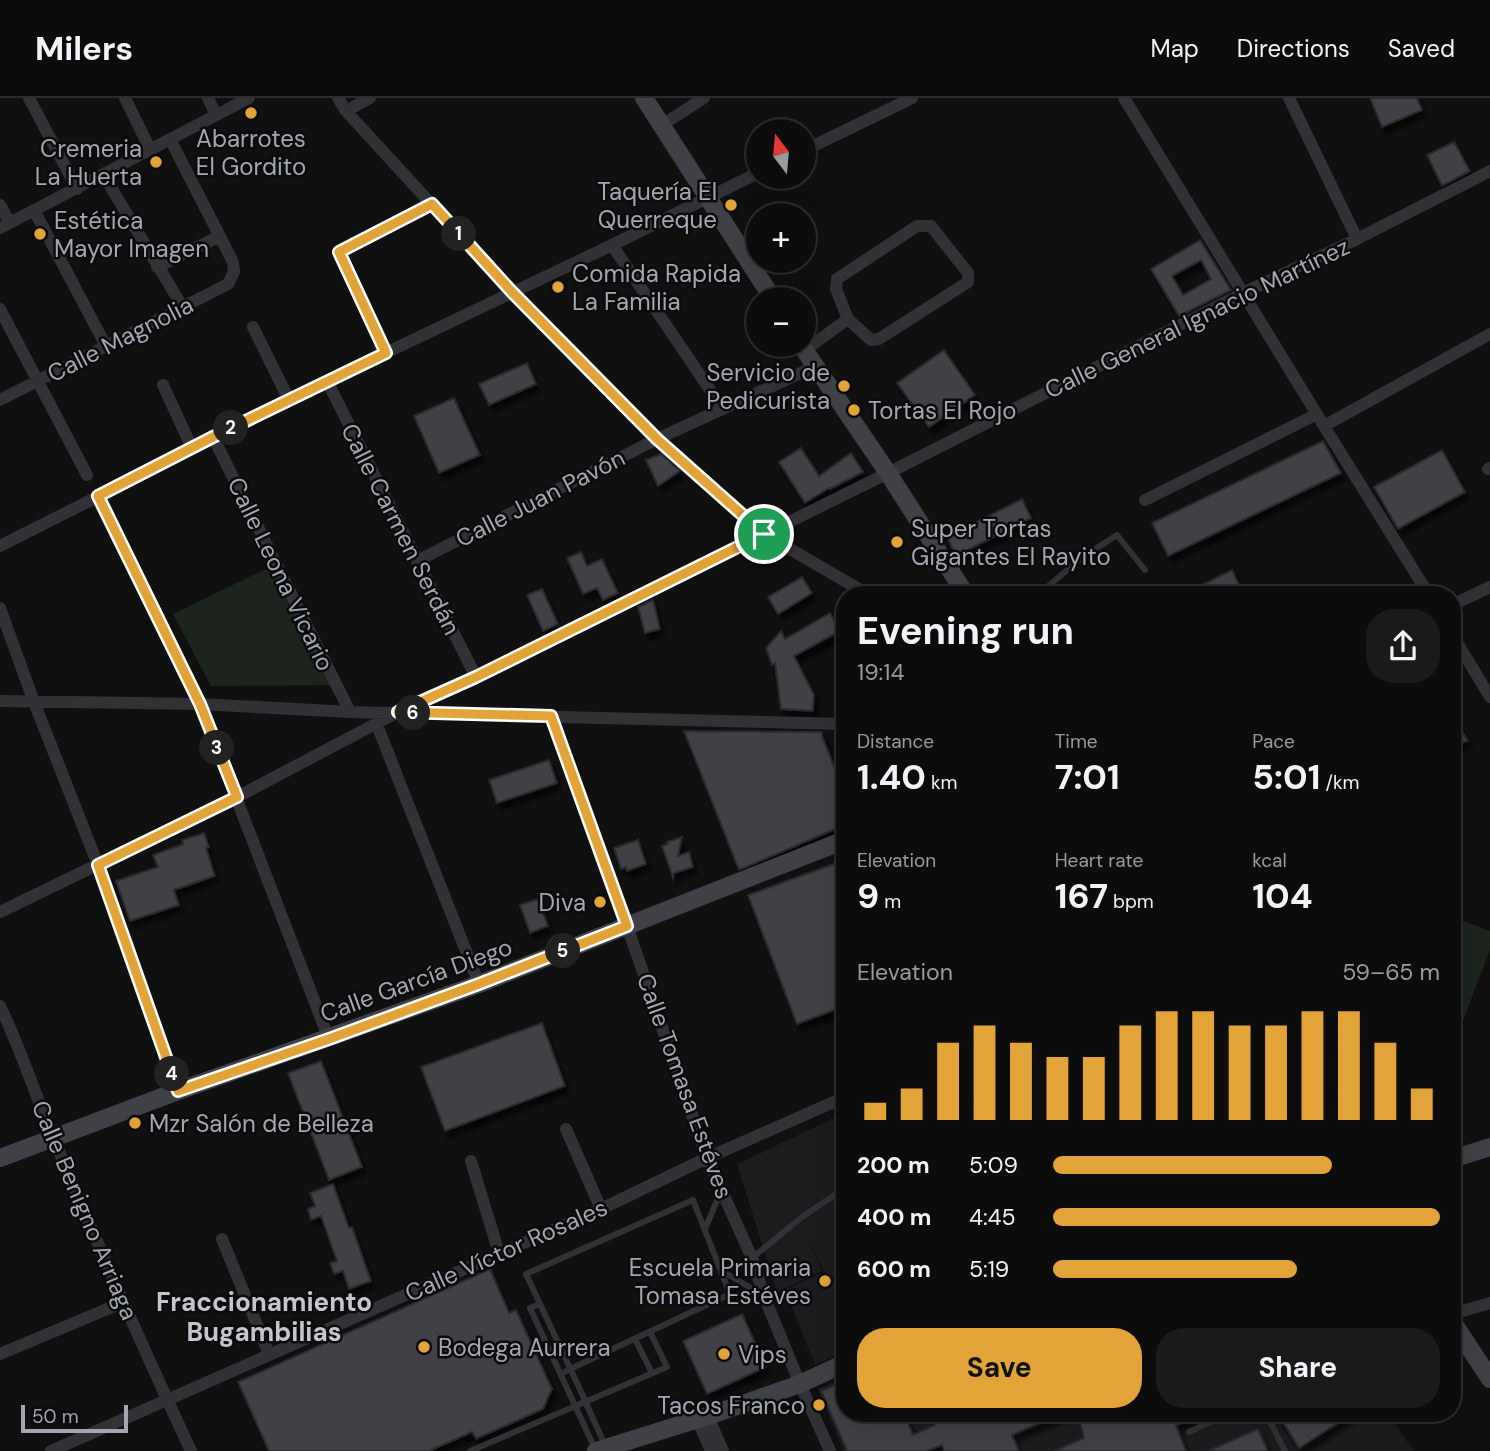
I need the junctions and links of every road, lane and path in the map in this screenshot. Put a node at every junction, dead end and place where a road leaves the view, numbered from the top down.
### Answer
1 (29, 98) edge
2 (125, 98) edge
3 (208, 98) edge
4 (249, 98) edge
5 (338, 98) edge
6 (370, 98) edge
7 (644, 98) edge
8 (704, 98) edge
9 (912, 98) edge
10 (1124, 98) edge
11 (1289, 98) edge
12 (346, 111) junction
13 (216, 115) junction
14 (662, 125) junction
15 (170, 139) junction
16 (816, 145) edge
17 (150, 149) junction
18 (1490, 171) edge
19 (103, 174) junction
20 (746, 179) edge
21 (77, 189) junction
22 (709, 197) junction
23 (432, 204) junction
24 (0, 205) edge
25 (34, 210) junction
26 (5, 226) edge
27 (220, 236) junction
28 (1357, 239) junction
29 (612, 245) junction
30 (157, 267) junction
31 (765, 287) edge
32 (512, 292) junction
33 (1243, 293) junction
34 (182, 306) junction
35 (0, 309) edge
36 (848, 319) junction
37 (253, 327) dead end
38 (1490, 334) edge
39 (816, 339) edge
40 (106, 346) junction
41 (386, 353) junction
42 (810, 357) edge
43 (816, 366) junction
44 (327, 381) junction
45 (37, 382) junction
46 (163, 385) dead end
47 (0, 400) edge
48 (289, 400) junction
49 (723, 409) junction
50 (1317, 414) junction
51 (1324, 426) junction
52 (213, 437) junction
53 (657, 439) junction
54 (192, 448) junction
55 (888, 473) junction
56 (87, 475) dead end
57 (98, 496) junction
58 (1145, 500) dead end
59 (764, 534) junction
60 (0, 546) edge
61 (417, 561) junction
62 (1145, 570) dead end
63 (854, 586) edge
64 (960, 586) edge
65 (1048, 586) edge
66 (1423, 586) edge
67 (1490, 587) edge
68 (1461, 601) edge
69 (0, 608) edge
70 (1461, 649) edge
71 (476, 677) junction
72 (1490, 697) edge
73 (0, 701) edge
74 (34, 702) junction
75 (200, 704) junction
76 (350, 712) junction
77 (398, 712) junction
78 (551, 716) junction
79 (836, 724) edge
80 (377, 725) junction
81 (237, 797) junction
82 (836, 844) edge
83 (98, 865) junction
84 (0, 912) edge
85 (627, 926) junction
86 (479, 984) junction
87 (0, 1006) edge
88 (5, 1026) edge
89 (329, 1039) junction
90 (178, 1091) junction
91 (836, 1101) edge
92 (566, 1129) dead end
93 (53, 1137) junction
94 (1490, 1146) edge
95 (1461, 1156) edge
96 (0, 1158) edge
97 (707, 1158) junction
98 (471, 1161) dead end
99 (722, 1189) junction
100 (836, 1194) edge
101 (601, 1209) junction
102 (705, 1230) junction
103 (222, 1239) dead end
104 (499, 1253) junction
105 (752, 1258) junction
106 (719, 1266) junction
107 (764, 1296) junction
108 (124, 1302) junction
109 (1490, 1303) edge
110 (540, 1304) junction
111 (1461, 1311) edge
112 (650, 1332) junction
113 (1461, 1335) edge
114 (635, 1339) junction
115 (557, 1341) junction
116 (548, 1346) junction
117 (0, 1354) edge
118 (268, 1354) junction
119 (836, 1367) edge
120 (570, 1369) junction
121 (652, 1373) junction
122 (561, 1374) junction
123 (1490, 1379) edge
124 (800, 1384) junction
125 (166, 1399) junction
126 (585, 1402) junction
127 (575, 1406) junction
128 (702, 1418) junction
129 (1210, 1422) edge
130 (1270, 1422) edge
131 (1189, 1432) dead end
132 (601, 1450) edge
133 (51, 1451) edge
134 (191, 1451) edge
135 (470, 1451) edge
136 (710, 1451) edge
137 (723, 1451) edge
138 (830, 1451) edge
139 (1285, 1451) edge

1 - 21 street
2 - 17 street
3 - 13 street
4 - 13 street
5 - 12 street
6 - 12 street
7 - 14 street
8 - 14 street
9 - 16 street
10 - 33 street
11 - 28 street
12 - 23 street
13 - 15 street
14 - 22 street
15 - 17 street
15 - 27 street
17 - 19 street
18 - 28 street, Calle General Ignacio Martínez
19 - 21 street
19 - 30 street
20 - 22 street
21 - 25 street
22 - 29 street
22 - 31 street
23 - 32 street
23 - 41 street
24 - 26 street
25 - 26 street
25 - 40 street
27 - 30 street
27 - 34 street, Calle Magnolia
28 - 33 street, Calle General Ignacio Martínez
29 - 32 street
29 - 49 street
30 - 34 street
32 - 41 street
32 - 53 street
33 - 50 street
33 - 55 street, Calle General Ignacio Martínez
34 - 40 street, Calle Magnolia
35 - 45 street
36 - 36 street
36 - 39 street
37 - 48 street
38 - 51 street
40 - 45 street, Calle Magnolia
41 - 44 street
42 - 43 street
43 - 49 street, Calle Juan Pavón
43 - 55 street
44 - 48 street
44 - 61 street, Calle Carmen Serdán
45 - 47 street, Calle Magnolia
45 - 56 street
46 - 54 street
48 - 52 street
49 - 53 street, Calle Juan Pavón
50 - 51 street
50 - 58 street
51 - 66 street
52 - 54 street
52 - 76 street, Calle Leona Vicario
53 - 59 street
53 - 61 street, Calle Juan Pavón
54 - 57 street
55 - 59 street, Calle General Ignacio Martínez
55 - 64 street
57 - 60 street
57 - 75 street
59 - 63 street
59 - 71 street, Calle General Ignacio Martínez
61 - 71 street, Calle Carmen Serdán
62 - 65 lane
67 - 68 street
69 - 74 street
70 - 72 street
71 - 77 street, Calle General Ignacio Martínez
73 - 74 street
74 - 75 street
74 - 83 street
75 - 76 street
75 - 81 street
76 - 77 street
77 - 78 street
77 - 80 street, Calle General Ignacio Martínez
78 - 79 street
78 - 85 street, Calle Tomasa Estéves
80 - 81 street, Calle General Ignacio Martínez
80 - 86 street
81 - 83 street, Calle General Ignacio Martínez
81 - 89 street
82 - 85 street, Calle García Diego
83 - 84 street, Calle General Ignacio Martínez
83 - 90 street
85 - 86 street, Calle García Diego
85 - 97 street, Calle Tomasa Estéves
86 - 89 street, Calle García Diego
87 - 88 street, Calle Benigno Arriaga
88 - 93 street, Calle Benigno Arriaga
89 - 90 street, Calle García Diego
90 - 93 street, Calle García Diego
91 - 97 street, Calle Víctor Rosales
92 - 101 street
93 - 96 street, Calle García Diego
93 - 108 street, Calle Benigno Arriaga
94 - 95 street
97 - 99 street, Calle Tomasa Estéves
97 - 101 street, Calle Víctor Rosales
98 - 104 street
99 - 102 lane
99 - 105 street, Calle Tomasa Estéves
100 - 105 lane
101 - 104 street, Calle Víctor Rosales
102 - 106 lane
102 - 110 lane
103 - 118 street
104 - 118 street, Calle Víctor Rosales
105 - 107 street, Calle Tomasa Estéves
106 - 107 lane
106 - 112 lane
107 - 124 street, Calle Tomasa Estéves
108 - 117 street
108 - 125 street, Calle Benigno Arriaga
109 - 111 street
110 - 115 lane
110 - 116 lane
112 - 114 lane
112 - 121 lane
113 - 123 street
114 - 120 lane
114 - 121 lane
115 - 116 lane
115 - 120 lane
116 - 122 lane
118 - 125 street, Calle Víctor Rosales
119 - 124 street
120 - 122 lane
120 - 126 lane
121 - 126 lane
122 - 127 lane
124 - 128 street
124 - 138 street, Calle Tomasa Estéves
125 - 133 street, Calle Víctor Rosales
125 - 134 street, Calle Benigno Arriaga
126 - 127 lane
126 - 132 lane
127 - 132 lane
127 - 135 lane
128 - 132 street
128 - 136 street
128 - 137 street
129 - 131 lane
130 - 139 lane

